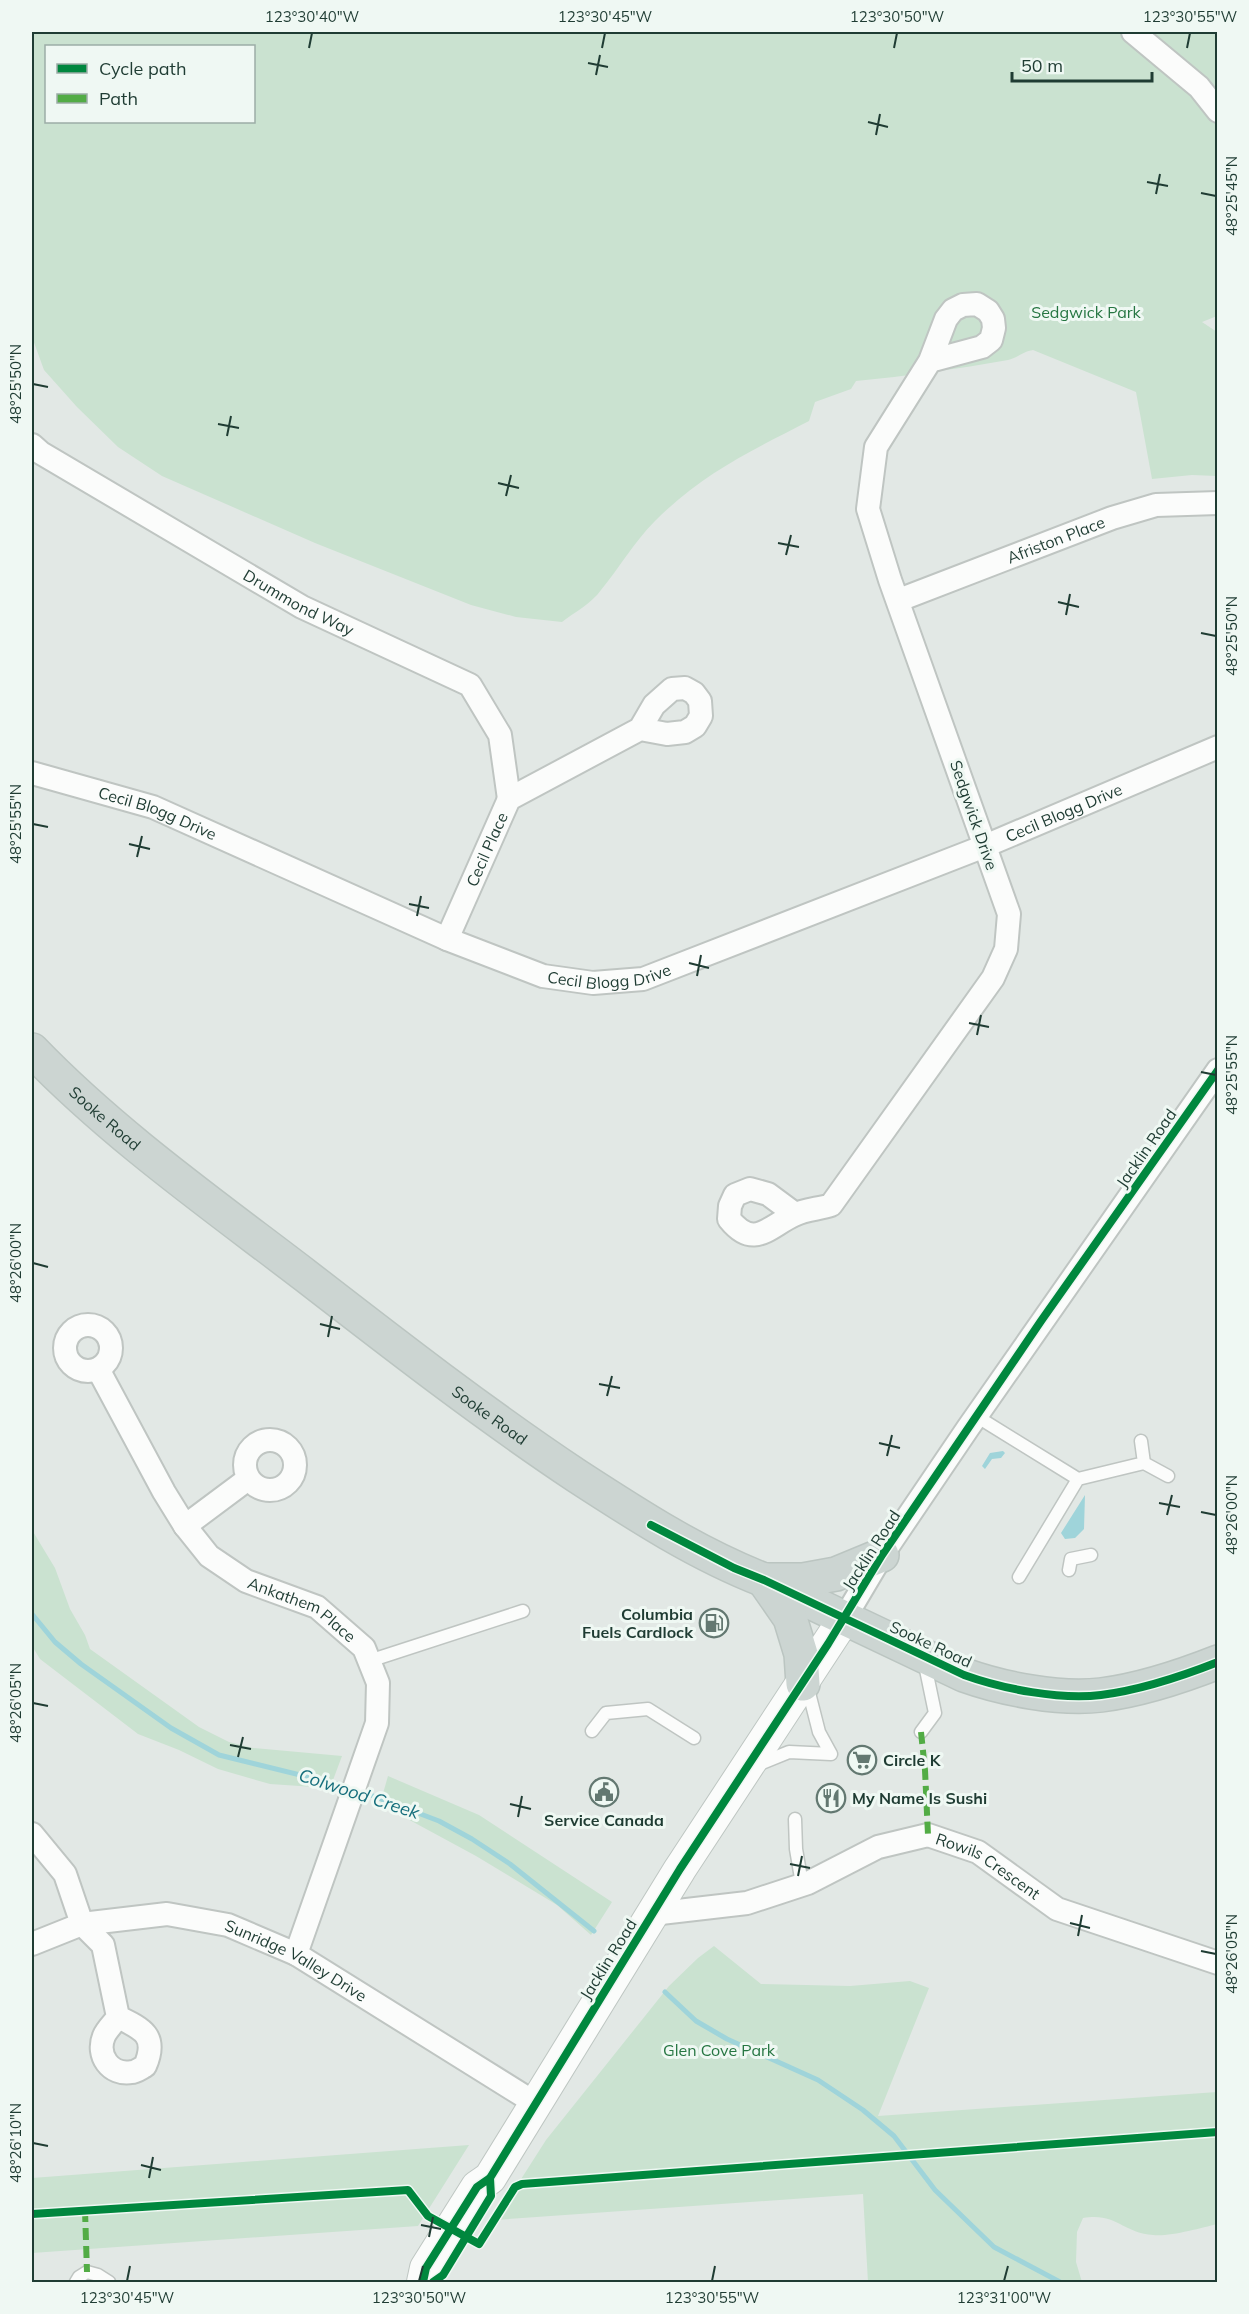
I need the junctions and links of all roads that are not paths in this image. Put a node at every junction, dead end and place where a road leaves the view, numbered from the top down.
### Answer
1 (1133, 32) edge
2 (1218, 111) edge
3 (930, 361) dead end
4 (32, 445) edge
5 (1218, 504) edge
6 (899, 600) junction
7 (640, 729) dead end
8 (1218, 747) edge
9 (32, 773) edge
10 (509, 799) junction
11 (985, 846) junction
12 (447, 939) junction
13 (32, 1050) edge
14 (1218, 1070) edge
15 (795, 1214) dead end
16 (98, 1369) dead end
17 (976, 1416) junction
18 (1141, 1441) dead end
19 (1144, 1463) junction
20 (1168, 1476) dead end
21 (248, 1479) dead end
22 (1078, 1479) junction
23 (185, 1526) junction
24 (882, 1555) junction
25 (1091, 1555) dead end
26 (1069, 1570) dead end
27 (1019, 1577) dead end
28 (764, 1580) junction
29 (523, 1611) dead end
30 (844, 1618) junction
31 (923, 1656) junction
32 (369, 1661) junction
33 (1218, 1662) edge
34 (804, 1681) junction
35 (592, 1731) dead end
36 (921, 1732) dead end
37 (694, 1738) dead end
38 (747, 1768) junction
39 (795, 1819) dead end
40 (32, 1834) edge
41 (802, 1884) junction
42 (652, 1914) junction
43 (81, 1924) junction
44 (32, 1944) edge
45 (296, 1954) junction
46 (1218, 1963) edge
47 (118, 2017) dead end
48 (535, 2103) junction
49 (490, 2178) junction
50 (76, 2283) edge
51 (109, 2283) edge
52 (423, 2283) edge
53 (433, 2283) edge

1 - 2 street
3 - 6 street, Sedgwick Drive
4 - 10 street, Drummond Way
5 - 6 street, Afriston Place
6 - 11 street, Sedgwick Drive
7 - 10 street, Cecil Place
8 - 11 street, Cecil Blogg Drive
9 - 12 street, Cecil Blogg Drive
10 - 12 street, Cecil Place
11 - 12 street, Cecil Blogg Drive
11 - 15 street, Sedgwick Drive
13 - 28 main road, Sooke Road
14 - 17 street, Jacklin Road
16 - 23 street, Ankathem Place
17 - 22 lane
17 - 24 street, Jacklin Road
18 - 19 lane
19 - 20 lane
19 - 22 lane
21 - 23 street
22 - 27 lane
23 - 32 street, Ankathem Place
24 - 28 main road
24 - 30 street, Jacklin Road
25 - 26 lane
28 - 30 main road, Sooke Road
28 - 34 main road
29 - 32 lane
30 - 31 main road, Sooke Road
30 - 34 main road, Jacklin Road
31 - 33 main road, Sooke Road
31 - 36 lane
32 - 45 street, Ankathem Place
34 - 38 main road, Jacklin Road
34 - 38 lane
35 - 37 lane
38 - 42 main road, Jacklin Road
39 - 41 lane
40 - 43 street
41 - 42 street, Rowils Crescent
41 - 46 street, Rowils Crescent
42 - 48 main road, Jacklin Road
43 - 44 street, Sunridge Valley Drive
43 - 45 street, Sunridge Valley Drive
43 - 47 street
45 - 48 street, Sunridge Valley Drive
48 - 49 main road, Jacklin Road
49 - 52 main road, Jacklin Road
49 - 53 main road, Jacklin Road
50 - 51 lane

